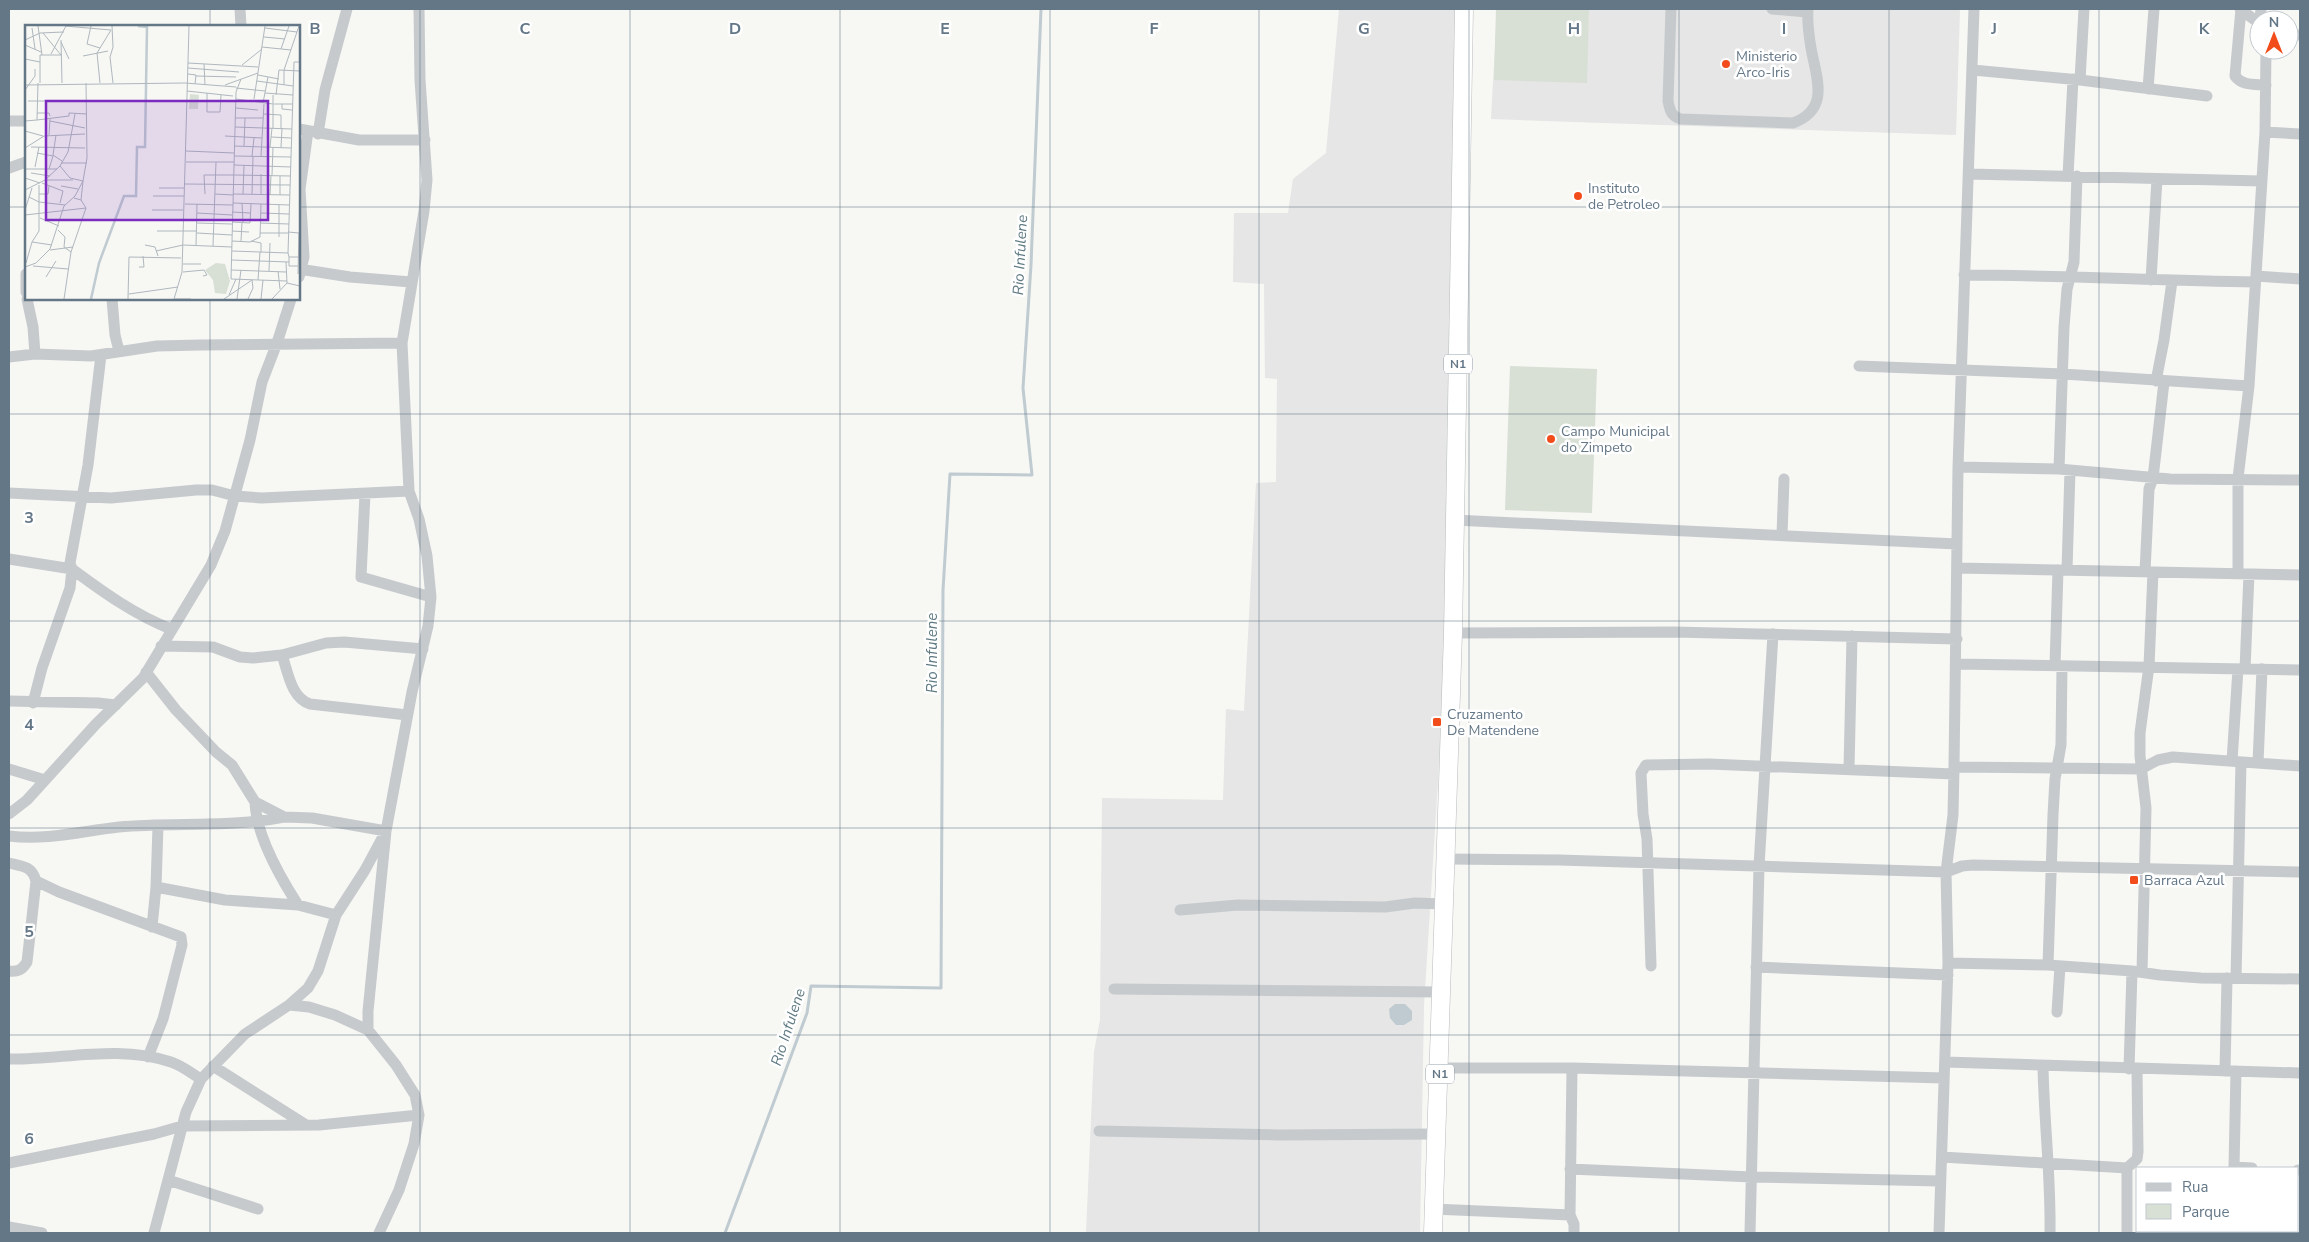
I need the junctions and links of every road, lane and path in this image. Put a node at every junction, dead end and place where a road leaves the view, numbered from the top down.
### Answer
1 (240, 9) edge
2 (347, 9) edge
3 (418, 9) edge
4 (1464, 9) edge
5 (1671, 9) edge
6 (1772, 9) edge
7 (1974, 9) edge
8 (2084, 9) edge
9 (2154, 9) edge
10 (2240, 9) edge
11 (1808, 10) edge
12 (241, 25) edge
13 (2266, 60) edge
14 (1973, 70) junction
15 (2076, 80) junction
16 (2266, 86) junction
17 (2148, 89) junction
18 (2207, 96) dead end
19 (9, 121) edge
20 (25, 121) edge
21 (308, 131) edge
22 (2265, 132) junction
23 (2300, 134) edge
24 (425, 140) junction
25 (25, 162) edge
26 (9, 168) edge
27 (1969, 174) junction
28 (2072, 176) junction
29 (2157, 178) junction
30 (2261, 181) junction
31 (300, 272) edge
32 (1964, 275) junction
33 (2070, 275) junction
34 (2256, 279) junction
35 (2300, 279) edge
36 (2150, 280) junction
37 (2172, 281) junction
38 (411, 282) junction
39 (27, 300) edge
40 (112, 300) edge
41 (291, 300) edge
42 (277, 343) junction
43 (402, 343) junction
44 (120, 350) junction
45 (35, 354) junction
46 (101, 355) junction
47 (9, 357) edge
48 (1859, 366) dead end
49 (1961, 369) junction
50 (2063, 374) junction
51 (2160, 381) junction
52 (2248, 386) junction
53 (1958, 467) junction
54 (2064, 470) junction
55 (2153, 478) junction
56 (2238, 478) junction
57 (1784, 479) dead end
58 (2300, 480) edge
59 (409, 491) junction
60 (9, 492) edge
61 (364, 494) junction
62 (235, 496) junction
63 (82, 498) junction
64 (1454, 520) junction
65 (1782, 535) junction
66 (1957, 544) junction
67 (9, 559) edge
68 (1957, 568) junction
69 (72, 570) junction
70 (2063, 570) junction
71 (2149, 572) junction
72 (2244, 574) junction
73 (2300, 575) edge
74 (431, 597) junction
75 (171, 629) junction
76 (1454, 633) junction
77 (1773, 634) junction
78 (1852, 636) junction
79 (1957, 639) junction
80 (161, 646) junction
81 (424, 649) junction
82 (282, 655) junction
83 (1956, 664) junction
84 (2059, 666) junction
85 (2148, 666) junction
86 (2241, 669) junction
87 (2262, 669) junction
88 (2300, 670) edge
89 (146, 672) junction
90 (9, 701) edge
91 (33, 703) junction
92 (116, 706) junction
93 (407, 715) junction
94 (2236, 762) junction
95 (2258, 763) junction
96 (2300, 766) edge
97 (1766, 767) junction
98 (9, 769) edge
99 (1849, 769) junction
100 (2057, 769) junction
101 (2141, 769) junction
102 (1954, 770) junction
103 (46, 780) junction
104 (255, 802) junction
105 (9, 814) edge
106 (284, 817) junction
107 (258, 821) junction
108 (158, 826) junction
109 (386, 831) junction
110 (9, 836) edge
111 (1447, 859) junction
112 (9, 863) edge
113 (1646, 863) junction
114 (1759, 866) junction
115 (2050, 867) junction
116 (2145, 868) junction
117 (2240, 870) junction
118 (1946, 872) junction
119 (2300, 872) edge
120 (36, 881) junction
121 (156, 888) junction
122 (1444, 904) junction
123 (298, 905) junction
124 (1180, 910) dead end
125 (336, 915) junction
126 (152, 927) junction
127 (1948, 963) junction
128 (1651, 966) dead end
129 (2054, 966) junction
130 (1756, 967) junction
131 (9, 971) edge
132 (2137, 971) junction
133 (1948, 975) junction
134 (2232, 978) junction
135 (2300, 979) edge
136 (1114, 989) dead end
137 (1442, 992) junction
138 (289, 1005) junction
139 (2058, 1012) dead end
140 (368, 1030) junction
141 (148, 1057) junction
142 (9, 1059) edge
143 (1945, 1062) junction
144 (213, 1066) junction
145 (2043, 1066) junction
146 (1440, 1068) junction
147 (1572, 1068) junction
148 (2133, 1069) junction
149 (2231, 1071) junction
150 (1754, 1073) junction
151 (2300, 1073) edge
152 (201, 1078) junction
153 (1944, 1078) junction
154 (420, 1115) junction
155 (306, 1125) junction
156 (182, 1126) junction
157 (1099, 1131) dead end
158 (1438, 1134) junction
159 (1942, 1157) junction
160 (2049, 1162) junction
161 (9, 1163) edge
162 (2234, 1167) edge
163 (2127, 1168) junction
164 (1570, 1169) junction
165 (1752, 1177) junction
166 (168, 1180) junction
167 (1940, 1181) junction
168 (1433, 1209) junction
169 (258, 1210) dead end
170 (1570, 1215) junction
171 (9, 1228) edge
172 (42, 1233) edge
173 (154, 1233) edge
174 (379, 1233) edge
175 (1433, 1233) edge
176 (1574, 1233) edge
177 (1750, 1233) edge
178 (1939, 1233) edge
179 (2050, 1233) edge
180 (2128, 1233) edge

1 - 12 street
2 - 21 street
3 - 24 street
4 - 64 highway, N1
5 - 11 street
6 - 11 street
7 - 14 street
8 - 15 street
9 - 17 street
10 - 16 street
13 - 16 street
14 - 15 street
14 - 27 street
15 - 17 street
15 - 28 street
16 - 22 street
17 - 18 street
19 - 20 street
21 - 24 street
21 - 31 street
22 - 23 street
22 - 30 street
24 - 38 street
25 - 26 street
27 - 28 street
27 - 32 street
28 - 29 street
28 - 33 street
29 - 30 street
29 - 36 street
30 - 34 street
31 - 38 street
32 - 33 street
32 - 49 street
33 - 36 street
33 - 50 street
34 - 35 street
34 - 37 street
34 - 52 street
36 - 37 street
37 - 51 street
38 - 43 street
39 - 45 street
40 - 44 street
41 - 42 street
42 - 43 street
42 - 44 street
42 - 62 street
43 - 59 street
44 - 46 street
45 - 46 street
45 - 47 street
46 - 63 street
48 - 49 street
49 - 50 street
49 - 53 street
50 - 51 street
50 - 54 street
51 - 52 street
51 - 55 street
52 - 56 street
53 - 54 street
53 - 66 street
54 - 55 street
54 - 70 street
55 - 56 street
55 - 71 street
56 - 58 street
56 - 72 street
57 - 65 street
59 - 61 street
59 - 74 street
60 - 63 street
61 - 62 street
61 - 74 street
62 - 63 street
62 - 75 street
63 - 69 street
64 - 65 street
64 - 76 highway, N1
65 - 66 street
66 - 68 street
67 - 69 street
68 - 70 street
68 - 79 street
69 - 75 street
69 - 91 street
70 - 71 street
70 - 84 street
71 - 72 street
71 - 85 street
72 - 73 street
72 - 86 street
74 - 81 street
75 - 80 street
76 - 77 street
76 - 111 highway, N1
77 - 78 street
77 - 97 street
78 - 79 street
78 - 99 street
79 - 83 street
80 - 82 street
80 - 89 street
81 - 82 street
81 - 93 street
82 - 93 street
83 - 84 street
83 - 102 street
84 - 85 street
84 - 100 street
85 - 86 street
85 - 101 street
86 - 87 street
86 - 94 street
87 - 88 street
87 - 95 street
89 - 92 street
89 - 104 street
90 - 91 street
91 - 92 street
92 - 103 street
93 - 109 street
94 - 95 street
94 - 101 street
94 - 117 street
95 - 96 street
97 - 99 street
97 - 113 street
97 - 114 street
98 - 103 street
99 - 102 street
100 - 101 street
100 - 102 street
100 - 115 street
101 - 116 street
102 - 118 street
103 - 105 street
104 - 106 street
104 - 107 street
106 - 107 street
106 - 109 street
107 - 108 street
107 - 123 street
108 - 110 street
108 - 121 street
109 - 125 street
109 - 140 street
111 - 113 street
111 - 122 highway, N1
112 - 120 street
113 - 114 street
113 - 128 street
114 - 118 street
114 - 130 street
115 - 116 street
115 - 118 street
115 - 129 street
116 - 117 street
116 - 132 street
117 - 119 street
117 - 134 street
118 - 127 street
120 - 126 street
120 - 131 street
121 - 123 street
121 - 126 street
122 - 124 street
122 - 137 highway, N1
123 - 125 street
125 - 138 street
126 - 141 street
127 - 129 street
127 - 133 street
129 - 132 street
129 - 139 street
130 - 133 street
130 - 150 street
132 - 134 street
132 - 148 street
133 - 143 street
134 - 135 street
134 - 149 street
136 - 137 street
137 - 146 highway, N1
138 - 140 street
138 - 144 street
140 - 154 street
141 - 142 street
141 - 152 street
143 - 145 street
143 - 153 street
144 - 152 street
144 - 155 street
145 - 148 street
145 - 160 street
146 - 147 street
146 - 158 highway, N1
147 - 150 street
147 - 164 street
148 - 149 street
148 - 163 street
149 - 151 street
149 - 162 street
150 - 153 street
150 - 165 street
152 - 156 street
153 - 159 street
154 - 155 street
154 - 174 street
155 - 156 street
156 - 161 street
156 - 166 street
157 - 158 street
158 - 168 highway, N1
159 - 160 street
159 - 167 street
160 - 163 street
160 - 179 street
163 - 180 street
164 - 165 street
164 - 170 street
165 - 167 street
165 - 177 street
166 - 169 street
166 - 173 street
167 - 178 street
168 - 170 street
168 - 175 highway, N1
170 - 176 street
171 - 172 street

